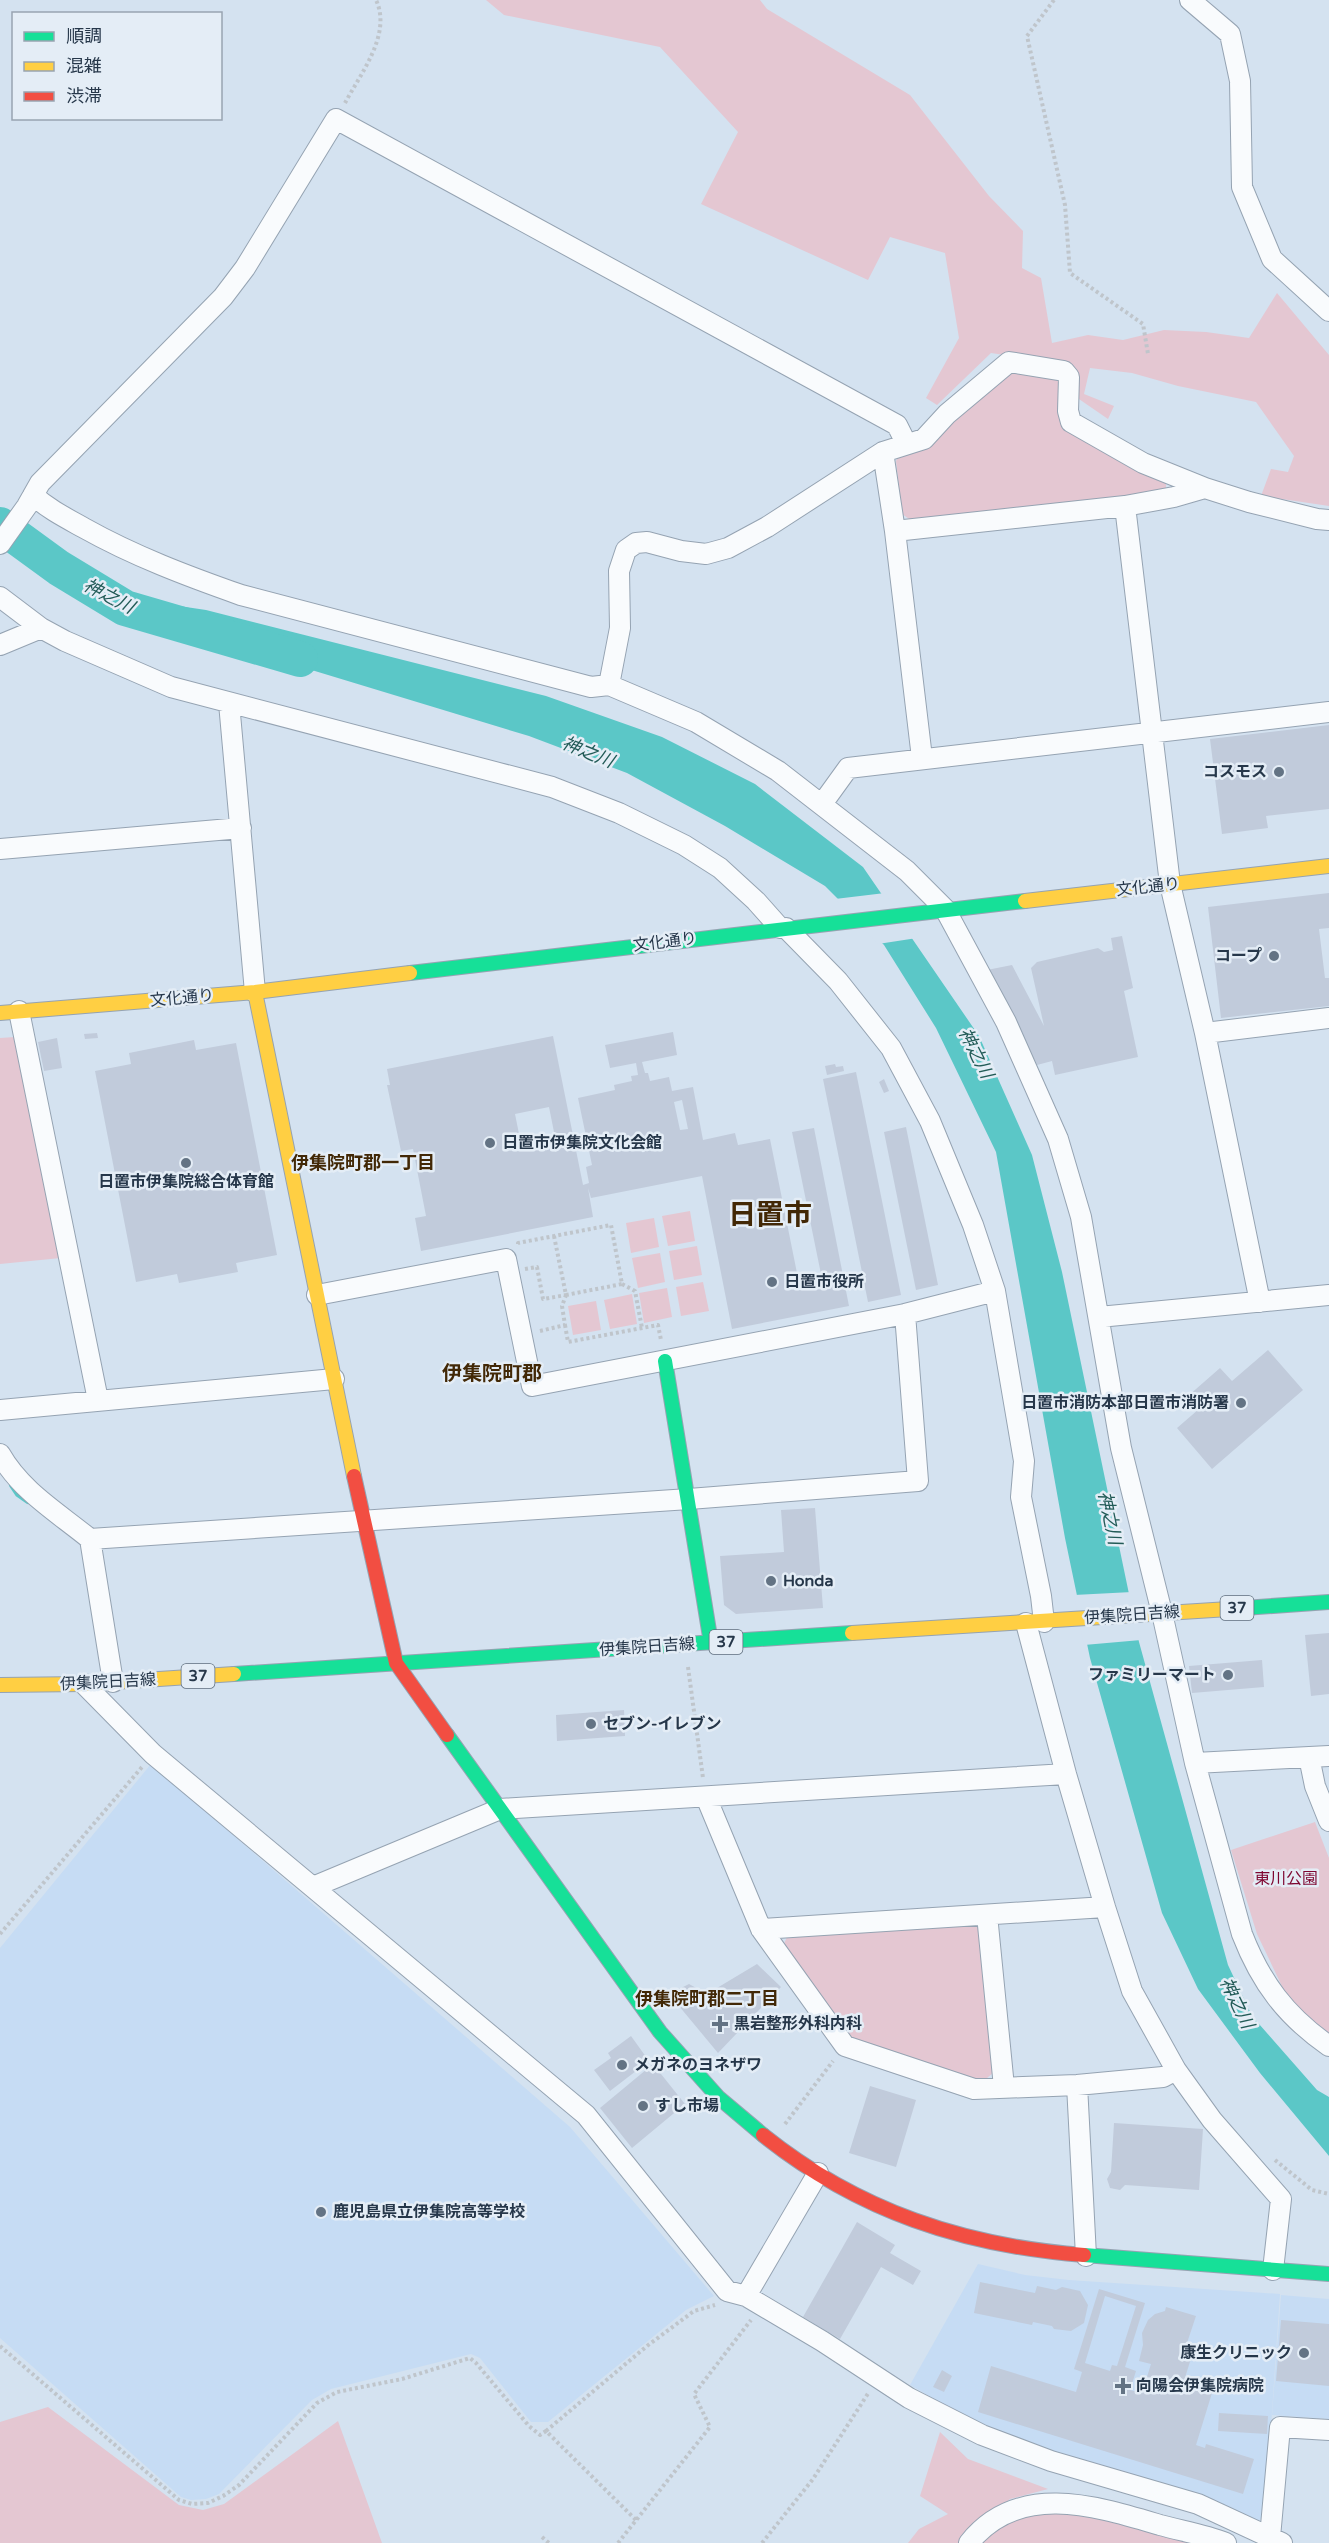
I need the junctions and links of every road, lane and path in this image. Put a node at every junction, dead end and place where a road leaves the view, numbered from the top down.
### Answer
1 (376, 0) edge
2 (1054, 0) edge
3 (1190, 0) edge
4 (336, 119) junction
5 (1329, 311) edge
6 (1148, 354) dead end
7 (906, 443) junction
8 (883, 452) junction
9 (1205, 488) junction
10 (30, 500) junction
11 (1125, 506) junction
12 (1329, 520) edge
13 (896, 531) junction
14 (0, 544) edge
15 (0, 597) edge
16 (41, 628) junction
17 (0, 645) edge
18 (609, 685) junction
19 (229, 703) junction
20 (1329, 712) edge
21 (1151, 733) junction
22 (922, 758) junction
23 (822, 804) junction
24 (241, 828) junction
25 (0, 849) edge
26 (1329, 866) edge
27 (1170, 884) junction
28 (945, 909) junction
29 (790, 927) junction
30 (255, 992) junction
31 (10, 1012) edge
32 (1329, 1018) edge
33 (1205, 1033) junction
34 (554, 1236) junction
35 (519, 1243) dead end
36 (509, 1272) junction
37 (622, 1284) junction
38 (995, 1291) junction
39 (317, 1295) junction
40 (566, 1295) junction
41 (1329, 1295) edge
42 (1260, 1302) junction
43 (905, 1314) junction
44 (1099, 1317) junction
45 (566, 1325) junction
46 (642, 1328) junction
47 (522, 1334) junction
48 (665, 1361) junction
49 (334, 1378) junction
50 (99, 1400) junction
51 (0, 1410) edge
52 (0, 1454) edge
53 (689, 1499) junction
54 (363, 1520) junction
55 (90, 1539) junction
56 (1329, 1602) edge
57 (1154, 1614) junction
58 (1042, 1622) junction
59 (711, 1643) junction
60 (685, 1645) junction
61 (396, 1663) junction
62 (113, 1682) junction
63 (84, 1684) junction
64 (0, 1685) edge
65 (153, 1754) junction
66 (1329, 1756) edge
67 (1309, 1757) junction
68 (1195, 1763) junction
69 (1066, 1774) junction
70 (706, 1797) junction
71 (500, 1809) junction
72 (1329, 1821) edge
73 (313, 1887) junction
74 (1105, 1907) junction
75 (987, 1915) junction
76 (761, 1929) junction
77 (0, 1934) edge
78 (845, 2046) junction
79 (1329, 2046) edge
80 (1176, 2070) junction
81 (1077, 2085) junction
82 (1004, 2087) junction
83 (783, 2127) dead end
84 (1271, 2157) dead end
85 (818, 2173) junction
86 (1329, 2194) edge
87 (1086, 2256) junction
88 (1273, 2270) junction
89 (1329, 2274) edge
90 (749, 2299) junction
91 (0, 2346) edge
92 (878, 2378) junction
93 (1329, 2430) edge
94 (546, 2431) junction
95 (636, 2520) junction
96 (542, 2537) dead end
97 (1276, 2540) edge
98 (549, 2543) edge
99 (618, 2543) edge
100 (762, 2543) edge
101 (969, 2543) edge
102 (1226, 2543) edge

1 - 4 path
2 - 6 path
3 - 5 street
4 - 7 street
4 - 10 street
7 - 8 street
7 - 9 street
8 - 13 street
8 - 18 street
9 - 11 street
9 - 12 street
10 - 14 street
10 - 18 street
11 - 13 street
11 - 21 street
13 - 22 street
15 - 16 street
16 - 17 street
16 - 19 street
18 - 23 street
19 - 24 street
19 - 29 street
20 - 21 street
21 - 22 street
21 - 27 street
22 - 23 street
23 - 28 street
24 - 25 street
24 - 30 street
26 - 27 street, 文化通り
27 - 28 street, 文化通り
27 - 33 street
28 - 29 street, 文化通り
28 - 44 street
29 - 30 street, 文化通り
29 - 38 street
30 - 31 street, 文化通り
30 - 39 street
31 - 50 street
32 - 33 street
33 - 42 street
34 - 35 path
34 - 37 path
34 - 40 path
36 - 39 street
36 - 40 path
36 - 47 street
37 - 40 path
37 - 46 path
38 - 43 street
38 - 58 street
39 - 49 street
40 - 45 path
41 - 42 street
42 - 44 street
43 - 48 street
43 - 53 street
44 - 57 street
45 - 46 path
45 - 47 path
46 - 48 path
47 - 48 street
48 - 53 street
49 - 50 street
49 - 54 street
50 - 51 street
52 - 55 street
53 - 54 street
53 - 59 street
54 - 55 street
54 - 61 street
55 - 62 street
56 - 57 street, 伊集院日吉線 / 37
57 - 58 street, 伊集院日吉線 / 37
57 - 68 street
58 - 59 street, 伊集院日吉線 / 37
58 - 69 street
59 - 60 street, 伊集院日吉線 / 37
60 - 61 street, 伊集院日吉線 / 37
60 - 70 path
61 - 62 street, 伊集院日吉線 / 37
61 - 71 street
62 - 63 street, 伊集院日吉線 / 37
63 - 64 street, 伊集院日吉線 / 37
63 - 65 street
65 - 73 street
65 - 77 path
66 - 67 street
67 - 68 street
67 - 72 street
68 - 79 street
69 - 70 street
69 - 74 street
70 - 71 street
70 - 76 street
71 - 73 street
71 - 85 street
73 - 90 street
74 - 75 street
74 - 80 street
75 - 76 street
75 - 82 street
76 - 78 street
78 - 82 street
78 - 83 path
80 - 81 street
80 - 88 street
81 - 82 street
81 - 87 street
84 - 86 path
85 - 87 street
85 - 90 street
87 - 88 street
88 - 89 street
90 - 92 street
90 - 94 path
90 - 95 path
91 - 94 path
92 - 97 street
92 - 100 path
93 - 97 street
94 - 95 path
95 - 99 path
96 - 98 path
101 - 102 street

